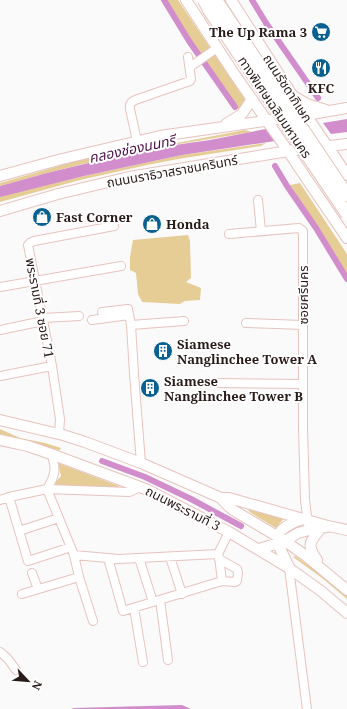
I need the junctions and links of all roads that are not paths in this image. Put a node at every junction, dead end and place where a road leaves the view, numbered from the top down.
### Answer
1 (186, 0) edge
2 (204, 0) edge
3 (216, 0) edge
4 (231, 0) edge
5 (217, 48) junction
6 (267, 54) junction
7 (188, 57) dead end
8 (190, 67) junction
9 (235, 74) junction
10 (293, 96) junction
11 (252, 99) junction
12 (347, 108) edge
13 (330, 111) junction
14 (306, 115) junction
15 (267, 120) junction
16 (223, 126) junction
17 (137, 141) junction
18 (347, 144) edge
19 (328, 146) junction
20 (288, 151) junction
21 (271, 154) junction
22 (347, 160) edge
23 (299, 168) junction
24 (346, 174) edge
25 (0, 176) edge
26 (347, 195) edge
27 (258, 200) dead end
28 (0, 211) edge
29 (347, 214) edge
30 (114, 226) dead end
31 (261, 232) junction
32 (229, 234) dead end
33 (347, 238) edge
34 (121, 266) dead end
35 (35, 280) junction
36 (0, 287) edge
37 (102, 312) dead end
38 (129, 312) junction
39 (79, 316) dead end
40 (43, 320) junction
41 (92, 320) dead end
42 (184, 321) dead end
43 (246, 323) dead end
44 (131, 325) junction
45 (303, 325) junction
46 (0, 330) edge
47 (52, 366) junction
48 (0, 376) edge
49 (218, 383) dead end
50 (303, 384) junction
51 (0, 420) edge
52 (59, 434) junction
53 (0, 440) edge
54 (52, 454) junction
55 (141, 463) junction
56 (140, 487) junction
57 (47, 489) junction
58 (8, 497) junction
59 (221, 498) junction
60 (0, 500) edge
61 (59, 518) junction
62 (306, 523) junction
63 (324, 527) junction
64 (347, 530) edge
65 (19, 532) junction
66 (230, 532) junction
67 (280, 540) junction
68 (71, 547) junction
69 (259, 549) junction
70 (74, 555) junction
71 (219, 556) junction
72 (306, 556) junction
73 (170, 557) junction
74 (108, 558) junction
75 (140, 558) junction
76 (317, 560) junction
77 (289, 568) junction
78 (32, 573) dead end
79 (79, 577) junction
80 (222, 581) junction
81 (347, 581) edge
82 (38, 589) junction
83 (347, 590) edge
84 (22, 594) dead end
85 (182, 594) junction
86 (157, 601) junction
87 (134, 608) junction
88 (347, 613) edge
89 (93, 621) dead end
90 (0, 652) edge
91 (168, 660) dead end
92 (143, 662) dead end
93 (16, 670) dead end
94 (307, 709) edge

1 - 5 main road
2 - 29 highway, ทางพิเศษเฉลิมมหานคร, bridge
3 - 26 highway, ทางพิเศษเฉลิมมหานคร, bridge
4 - 6 main road, ถนนรัชดาภิเษก
5 - 8 street
5 - 9 main road
6 - 9 main road
6 - 10 main road, ถนนรัชดาภิเษก
7 - 8 street
8 - 17 street
9 - 11 main road
10 - 13 main road
10 - 14 main road, ถนนรัชดาภิเษก
11 - 15 main road
11 - 16 main road
12 - 13 main road
13 - 14 main road
14 - 15 main road
14 - 19 main road, ถนนรัชดาภิเษก
15 - 16 main road
15 - 20 main road
16 - 17 main road
17 - 25 main road
18 - 19 main road, ถนนนราธิวาสราชนครินทร์
19 - 20 main road, ถนนนราธิวาสราชนครินทร์
19 - 24 main road, ถนนรัชดาภิเษก
20 - 21 main road, ถนนนราธิวาสราชนครินทร์
20 - 23 main road
21 - 23 main road
21 - 28 main road, ถนนนราธิวาสราชนครินทร์
22 - 24 main road
23 - 33 main road
27 - 31 street
30 - 35 street, พระรามที่ 3 ซอย 71
31 - 32 street, ซอยศรีนคร
31 - 45 street, ซอยศรีนคร
34 - 35 street
35 - 36 street
35 - 40 street, พระรามที่ 3 ซอย 71
37 - 38 street
38 - 41 street
38 - 44 street
39 - 40 street
40 - 46 street
40 - 47 street, พระรามที่ 3 ซอย 71
42 - 44 street
43 - 45 street
44 - 55 street
45 - 50 street, ซอยศรีนคร
47 - 48 street
47 - 52 street, พระรามที่ 3 ซอย 71
49 - 50 street
50 - 62 street, ซอยศรีนคร
51 - 52 main road, ถนนพระรามที่ 3
52 - 55 main road, ถนนพระรามที่ 3
53 - 54 main road, ถนนพระรามที่ 3
54 - 56 main road, ถนนพระรามที่ 3
54 - 57 street
55 - 59 main road, ถนนพระรามที่ 3
56 - 57 street
56 - 66 main road, ถนนพระรามที่ 3
57 - 58 street
57 - 61 street
58 - 60 street
58 - 65 street
59 - 62 main road
59 - 67 main road, ถนนพระรามที่ 3
61 - 65 street
61 - 68 street
62 - 63 main road
62 - 67 main road
63 - 64 main road
63 - 76 main road
65 - 68 street
66 - 69 main road, ถนนพระรามที่ 3
66 - 71 street
67 - 69 main road
67 - 72 main road, ถนนพระรามที่ 3
67 - 77 main road
68 - 70 street
69 - 77 main road, ถนนพระรามที่ 3
70 - 74 street
70 - 79 street
71 - 73 street
71 - 80 street
71 - 80 street
72 - 76 main road, ถนนพระรามที่ 3
72 - 83 main road, ถนนพระรามที่ 3
73 - 75 street
73 - 85 street
74 - 75 street
74 - 87 street
75 - 86 street
76 - 81 main road, ถนนพระรามที่ 3
77 - 88 main road, ถนนพระรามที่ 3
77 - 94 street
78 - 82 street
79 - 82 street
79 - 89 street
80 - 85 street
82 - 84 street
85 - 86 street
86 - 87 street
86 - 91 street
87 - 92 street
90 - 93 street

